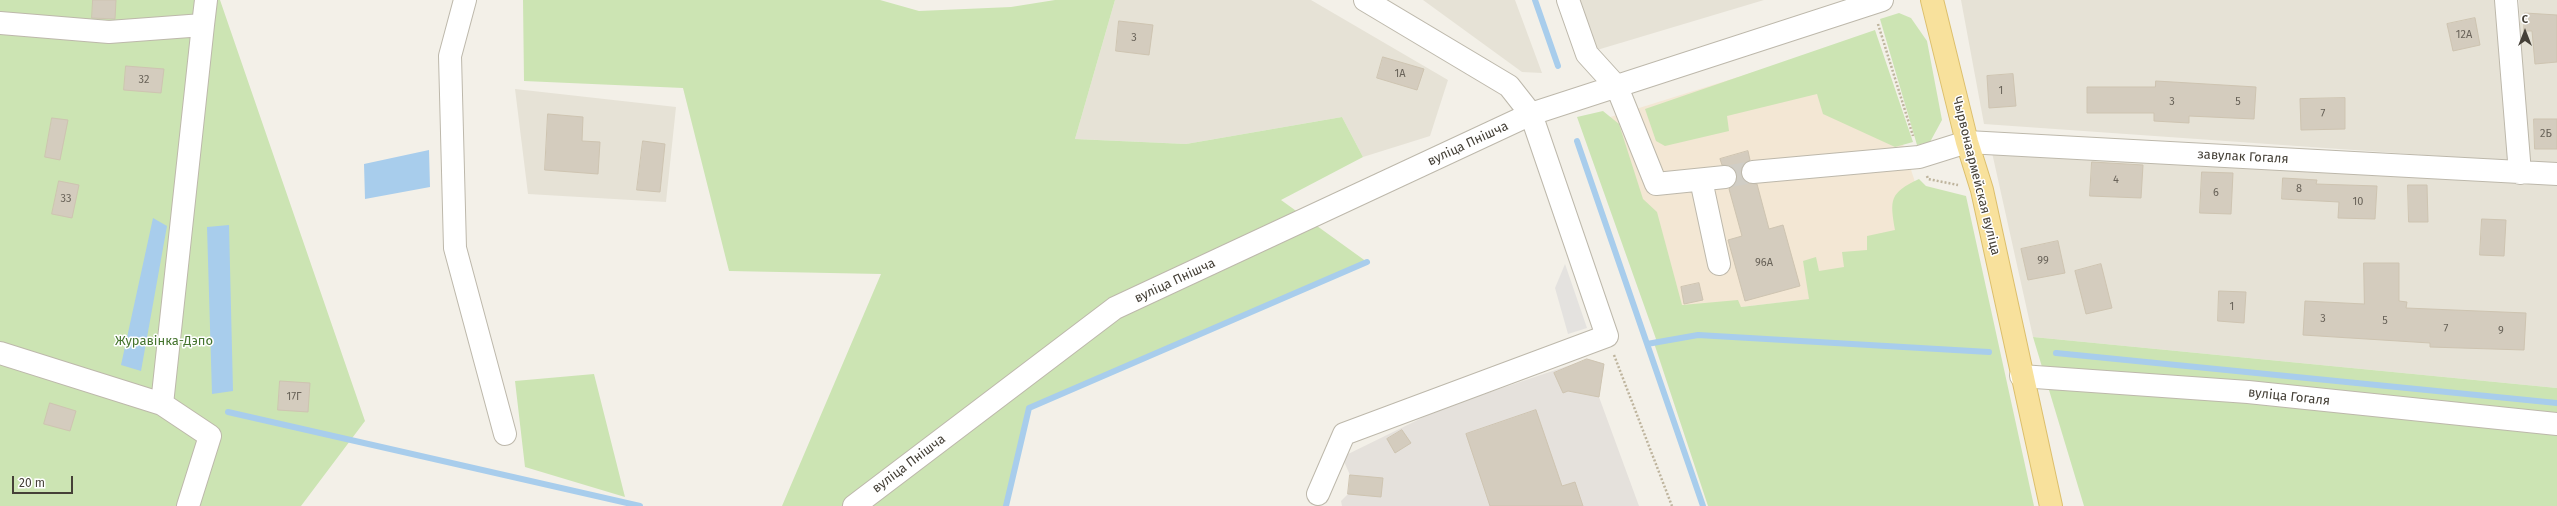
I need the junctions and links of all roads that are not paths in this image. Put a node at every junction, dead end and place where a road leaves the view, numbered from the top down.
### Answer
1 (206, 0) edge
2 (465, 0) edge
3 (1365, 0) edge
4 (1568, 0) edge
5 (1932, 0) edge
6 (2506, 0) edge
7 (1877, 2) edge
8 (1846, 6) edge
9 (0, 23) edge
10 (203, 25) junction
11 (1616, 87) junction
12 (1531, 114) junction
13 (1967, 142) junction
14 (1753, 172) tunnel mouth
15 (2520, 173) junction
16 (2557, 174) edge
17 (1725, 177) tunnel mouth
18 (1701, 180) junction
19 (1719, 264) dead end
20 (0, 353) edge
21 (2021, 376) junction
22 (162, 404) junction
23 (2557, 424) edge
24 (505, 434) dead end
25 (1318, 494) dead end
26 (188, 506) edge
27 (854, 506) edge
28 (2051, 506) edge

1 - 10 street
2 - 24 street
3 - 12 street
4 - 11 street
5 - 13 main road, Чырвонаармейская вуліца
6 - 15 street
7 - 8 street, вуліца Пнішча
8 - 11 street, вуліца Пнішча
9 - 10 street
10 - 22 street
11 - 12 street, вуліца Пнішча
11 - 18 street
12 - 25 street
12 - 27 street, вуліца Пнішча
13 - 14 street, завулак Гогаля
13 - 15 street, завулак Гогаля
13 - 21 main road, Чырвонаармейская вуліца
15 - 16 street, завулак Гогаля
17 - 18 street
18 - 19 street
20 - 22 street
21 - 23 street, вуліца Гогаля
21 - 28 main road, Чырвонаармейская вуліца
22 - 26 street

